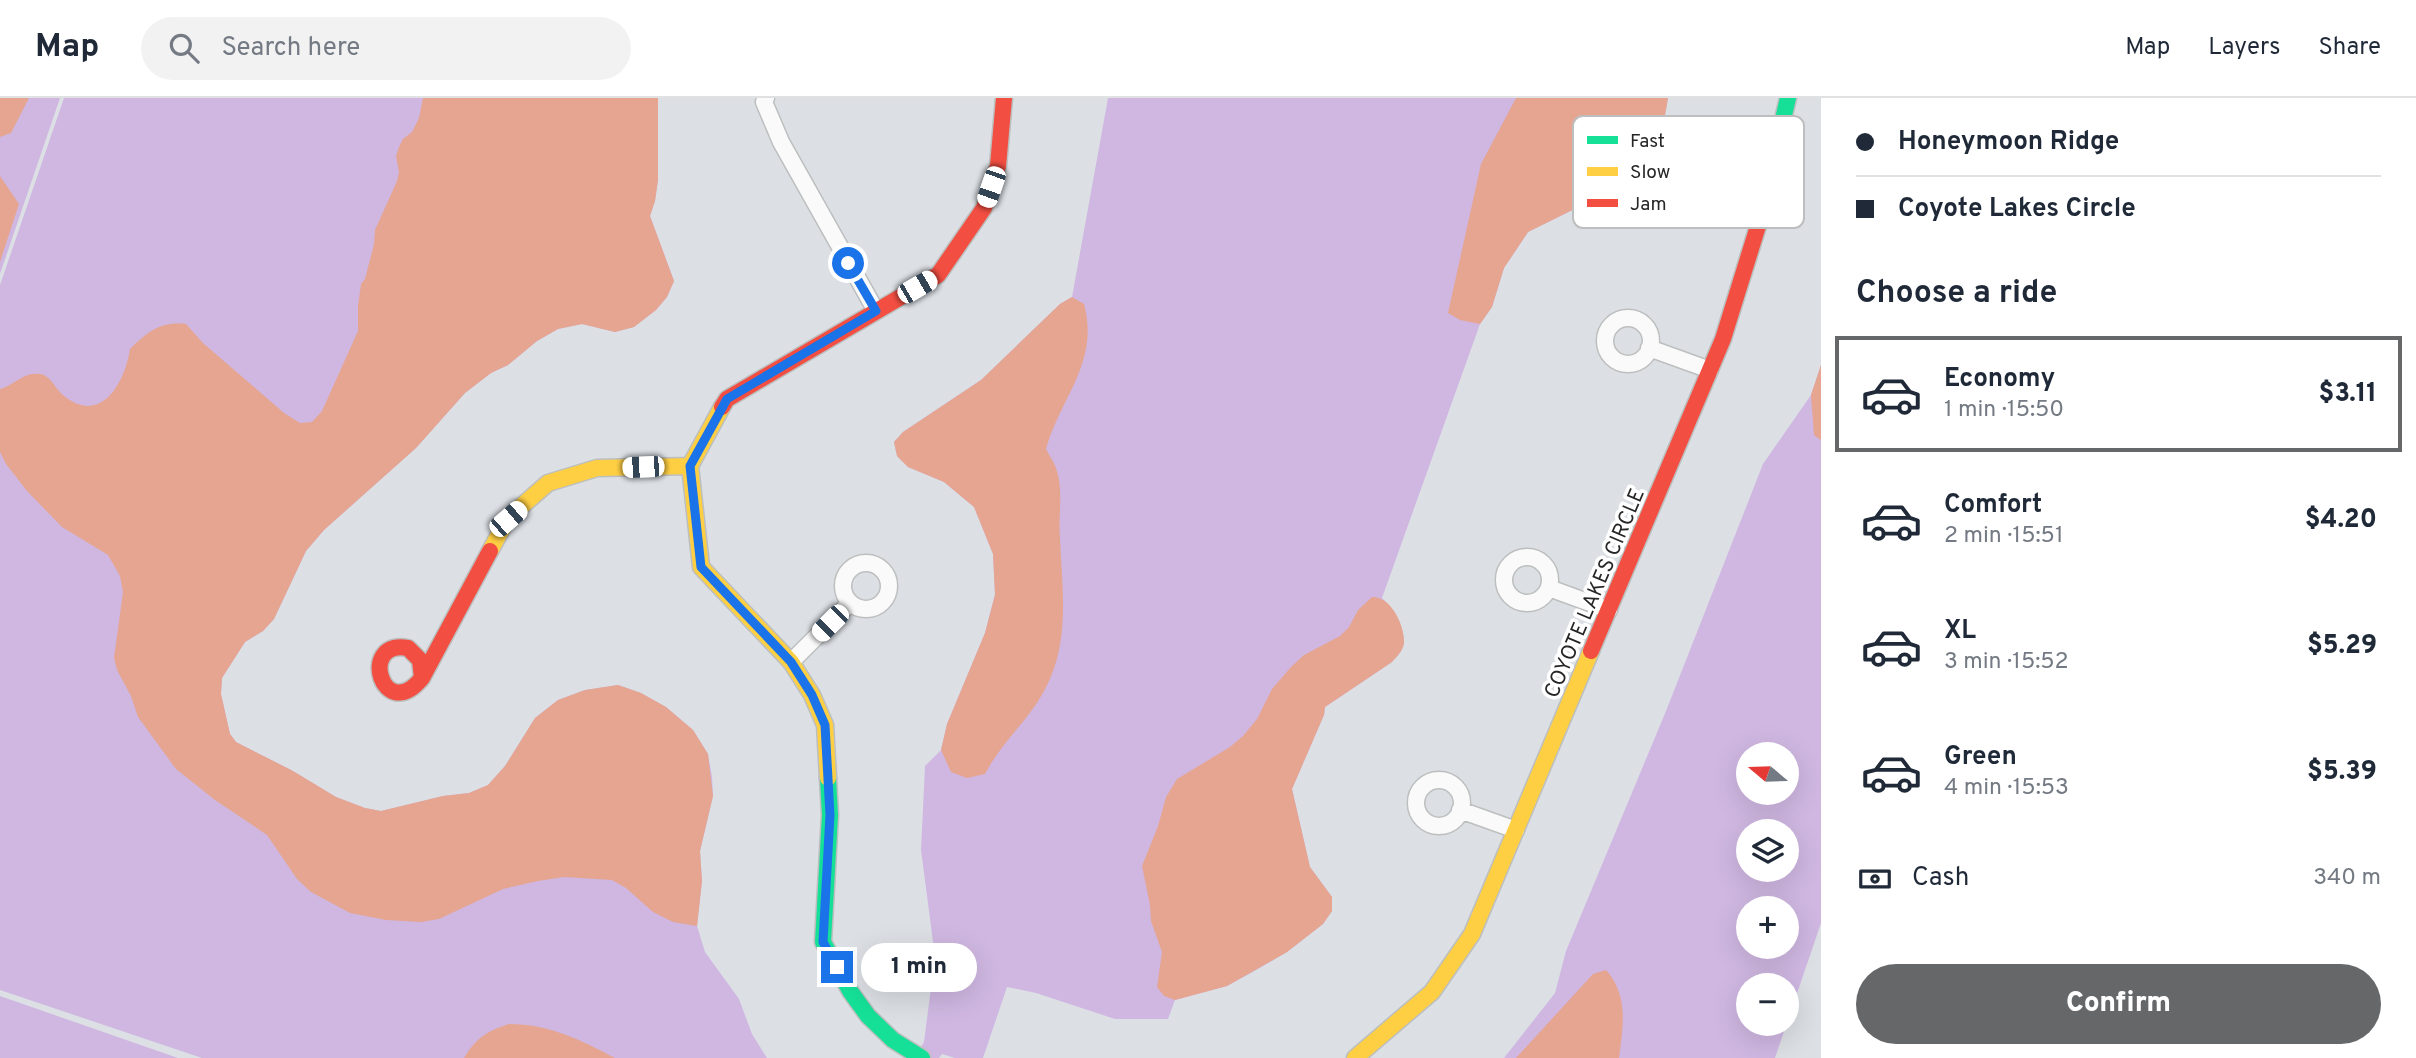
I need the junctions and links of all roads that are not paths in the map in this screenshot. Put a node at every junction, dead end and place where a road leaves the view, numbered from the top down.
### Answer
1 (766, 98) edge
2 (1004, 98) edge
3 (1788, 98) edge
4 (1784, 116) edge
5 (1758, 228) edge
6 (876, 311) junction
7 (1649, 348) dead end
8 (1710, 370) junction
9 (690, 466) junction
10 (1549, 588) dead end
11 (850, 603) dead end
12 (1609, 610) junction
13 (791, 662) junction
14 (422, 678) dead end
15 (1460, 810) dead end
16 (1516, 831) junction
17 (922, 1058) edge
18 (1355, 1058) edge

1 - 6 street
2 - 6 street
3 - 4 street, COYOTE LAKES CIRCLE
5 - 8 street, COYOTE LAKES CIRCLE
6 - 9 street
7 - 8 street
8 - 12 street, COYOTE LAKES CIRCLE
9 - 13 street
9 - 14 street
10 - 12 street
11 - 13 street
12 - 16 street, COYOTE LAKES CIRCLE
13 - 17 street
15 - 16 street
16 - 18 street, COYOTE LAKES CIRCLE

